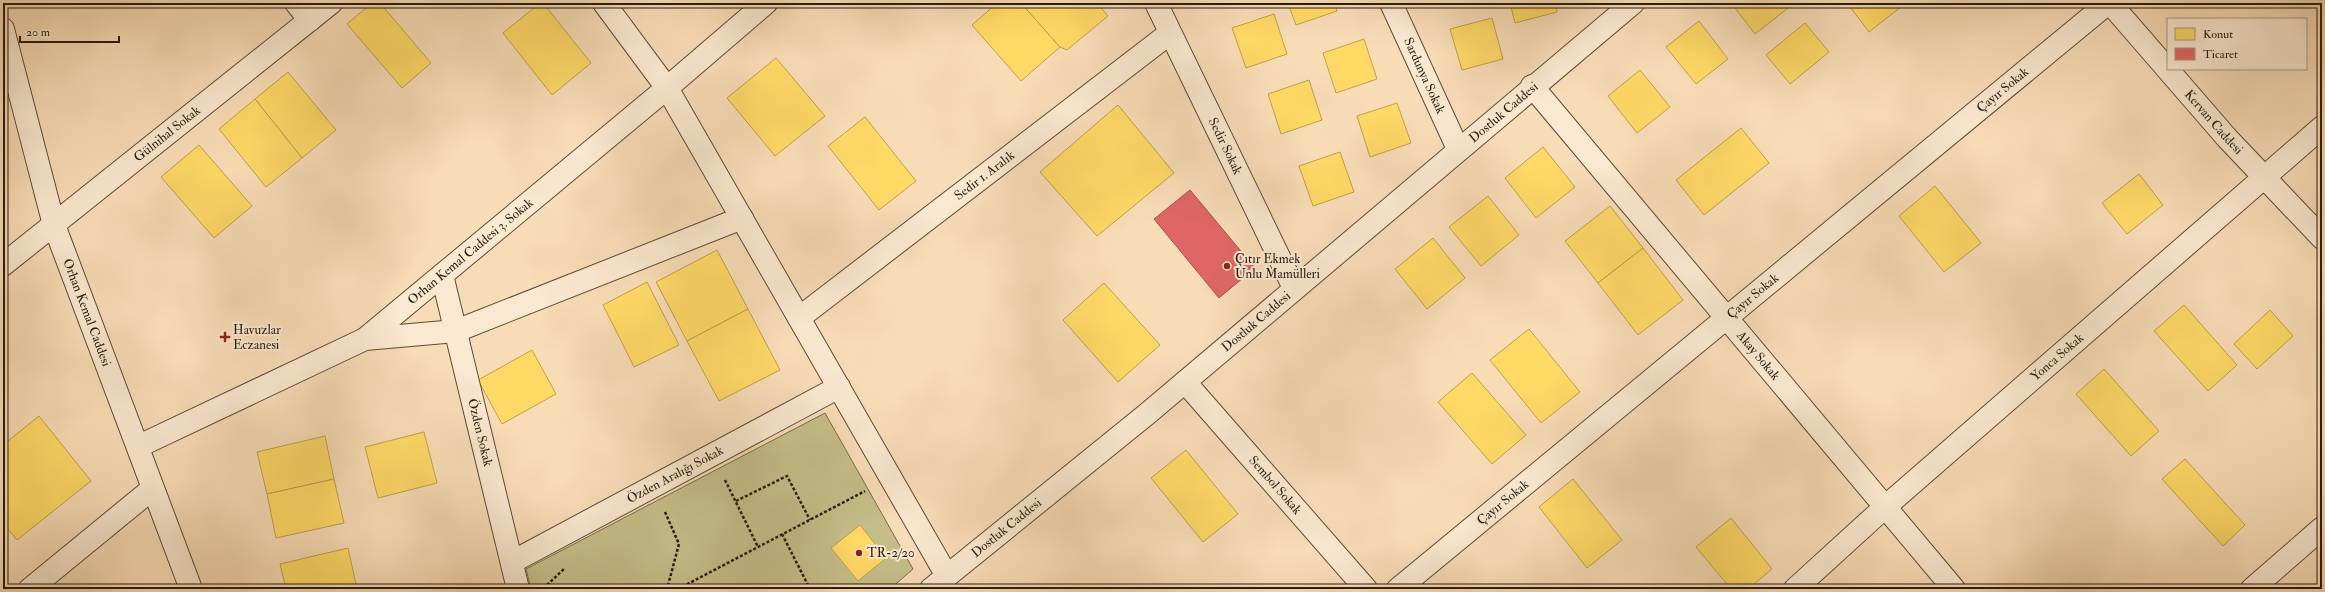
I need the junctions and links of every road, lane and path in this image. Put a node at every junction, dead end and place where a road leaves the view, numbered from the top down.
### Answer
1 (296, 3) edge
2 (331, 3) edge
3 (604, 3) edge
4 (766, 3) edge
5 (1156, 3) edge
6 (1391, 3) edge
7 (1633, 3) edge
8 (2109, 3) edge
9 (1612, 11) edge
10 (310, 20) junction
11 (3, 29) edge
12 (1170, 33) junction
13 (2167, 69) edge
14 (2168, 70) edge
15 (1532, 86) junction
16 (667, 88) junction
17 (2322, 127) edge
18 (1458, 149) junction
19 (2265, 178) junction
20 (742, 218) junction
21 (54, 224) junction
22 (2322, 238) edge
23 (3, 265) edge
24 (442, 275) junction
25 (1294, 288) junction
26 (799, 318) junction
27 (1727, 318) junction
28 (456, 331) junction
29 (365, 339) junction
30 (1185, 382) junction
31 (839, 387) junction
32 (139, 446) junction
33 (891, 478) junction
34 (718, 483) dead end
35 (152, 489) junction
36 (736, 501) junction
37 (1885, 507) junction
38 (664, 509) dead end
39 (810, 520) junction
40 (2322, 528) edge
41 (782, 534) junction
42 (758, 547) junction
43 (512, 562) junction
44 (566, 567) dead end
45 (939, 582) edge
46 (30, 589) edge
47 (191, 589) edge
48 (518, 589) edge
49 (547, 589) edge
50 (667, 589) edge
51 (678, 589) edge
52 (810, 589) edge
53 (1366, 589) edge
54 (1398, 589) edge
55 (1795, 589) edge
56 (1954, 589) edge
57 (2252, 589) edge

1 - 10 street
2 - 10 street, Gülnihal Sokak
3 - 16 street
4 - 16 street, Orhan Kemal Caddesi 3. Sokak
5 - 12 street, Sedir Sokak
6 - 18 street, Sardunya Sokak
7 - 9 street, Dostluk Caddesi
8 - 13 street, Kervan Caddesi
8 - 27 street, Çayır Sokak
9 - 15 street, Dostluk Caddesi
10 - 21 street, Gülnihal Sokak
11 - 21 street, Orhan Kemal Caddesi
12 - 25 street, Sedir Sokak
12 - 26 street, Sedir 1. Aralık
14 - 19 street, Kervan Caddesi
15 - 18 street, Dostluk Caddesi
15 - 27 street, Akay Sokak
16 - 20 street
16 - 24 street, Orhan Kemal Caddesi 3. Sokak
17 - 19 street, Yonca Sokak
18 - 25 street, Dostluk Caddesi
19 - 22 street, Kervan Caddesi
19 - 37 street, Yonca Sokak
20 - 26 street
20 - 28 street
21 - 23 street, Gülnihal Sokak
21 - 32 street, Orhan Kemal Caddesi
24 - 28 street, Özden Sokak
24 - 29 street, Orhan Kemal Caddesi 3. Sokak
25 - 30 street, Dostluk Caddesi
26 - 31 street
27 - 37 street, Akay Sokak
27 - 54 street, Çayır Sokak
28 - 29 street
28 - 43 street, Özden Sokak
29 - 32 street, Orhan Kemal Caddesi 3. Sokak
30 - 45 street, Dostluk Caddesi
30 - 53 street, Sembol Sokak
31 - 33 street
31 - 43 street, Özden Aralığı Sokak
32 - 35 street, Orhan Kemal Caddesi
33 - 39 path
33 - 45 street
34 - 36 path
35 - 46 street
35 - 47 street, Orhan Kemal Caddesi
36 - 39 path
36 - 42 path
37 - 55 street, Yonca Sokak
37 - 56 street, Akay Sokak
38 - 50 path
39 - 41 path
40 - 57 street
41 - 42 path
41 - 52 path
42 - 51 path
43 - 48 street, Özden Sokak
44 - 49 path

